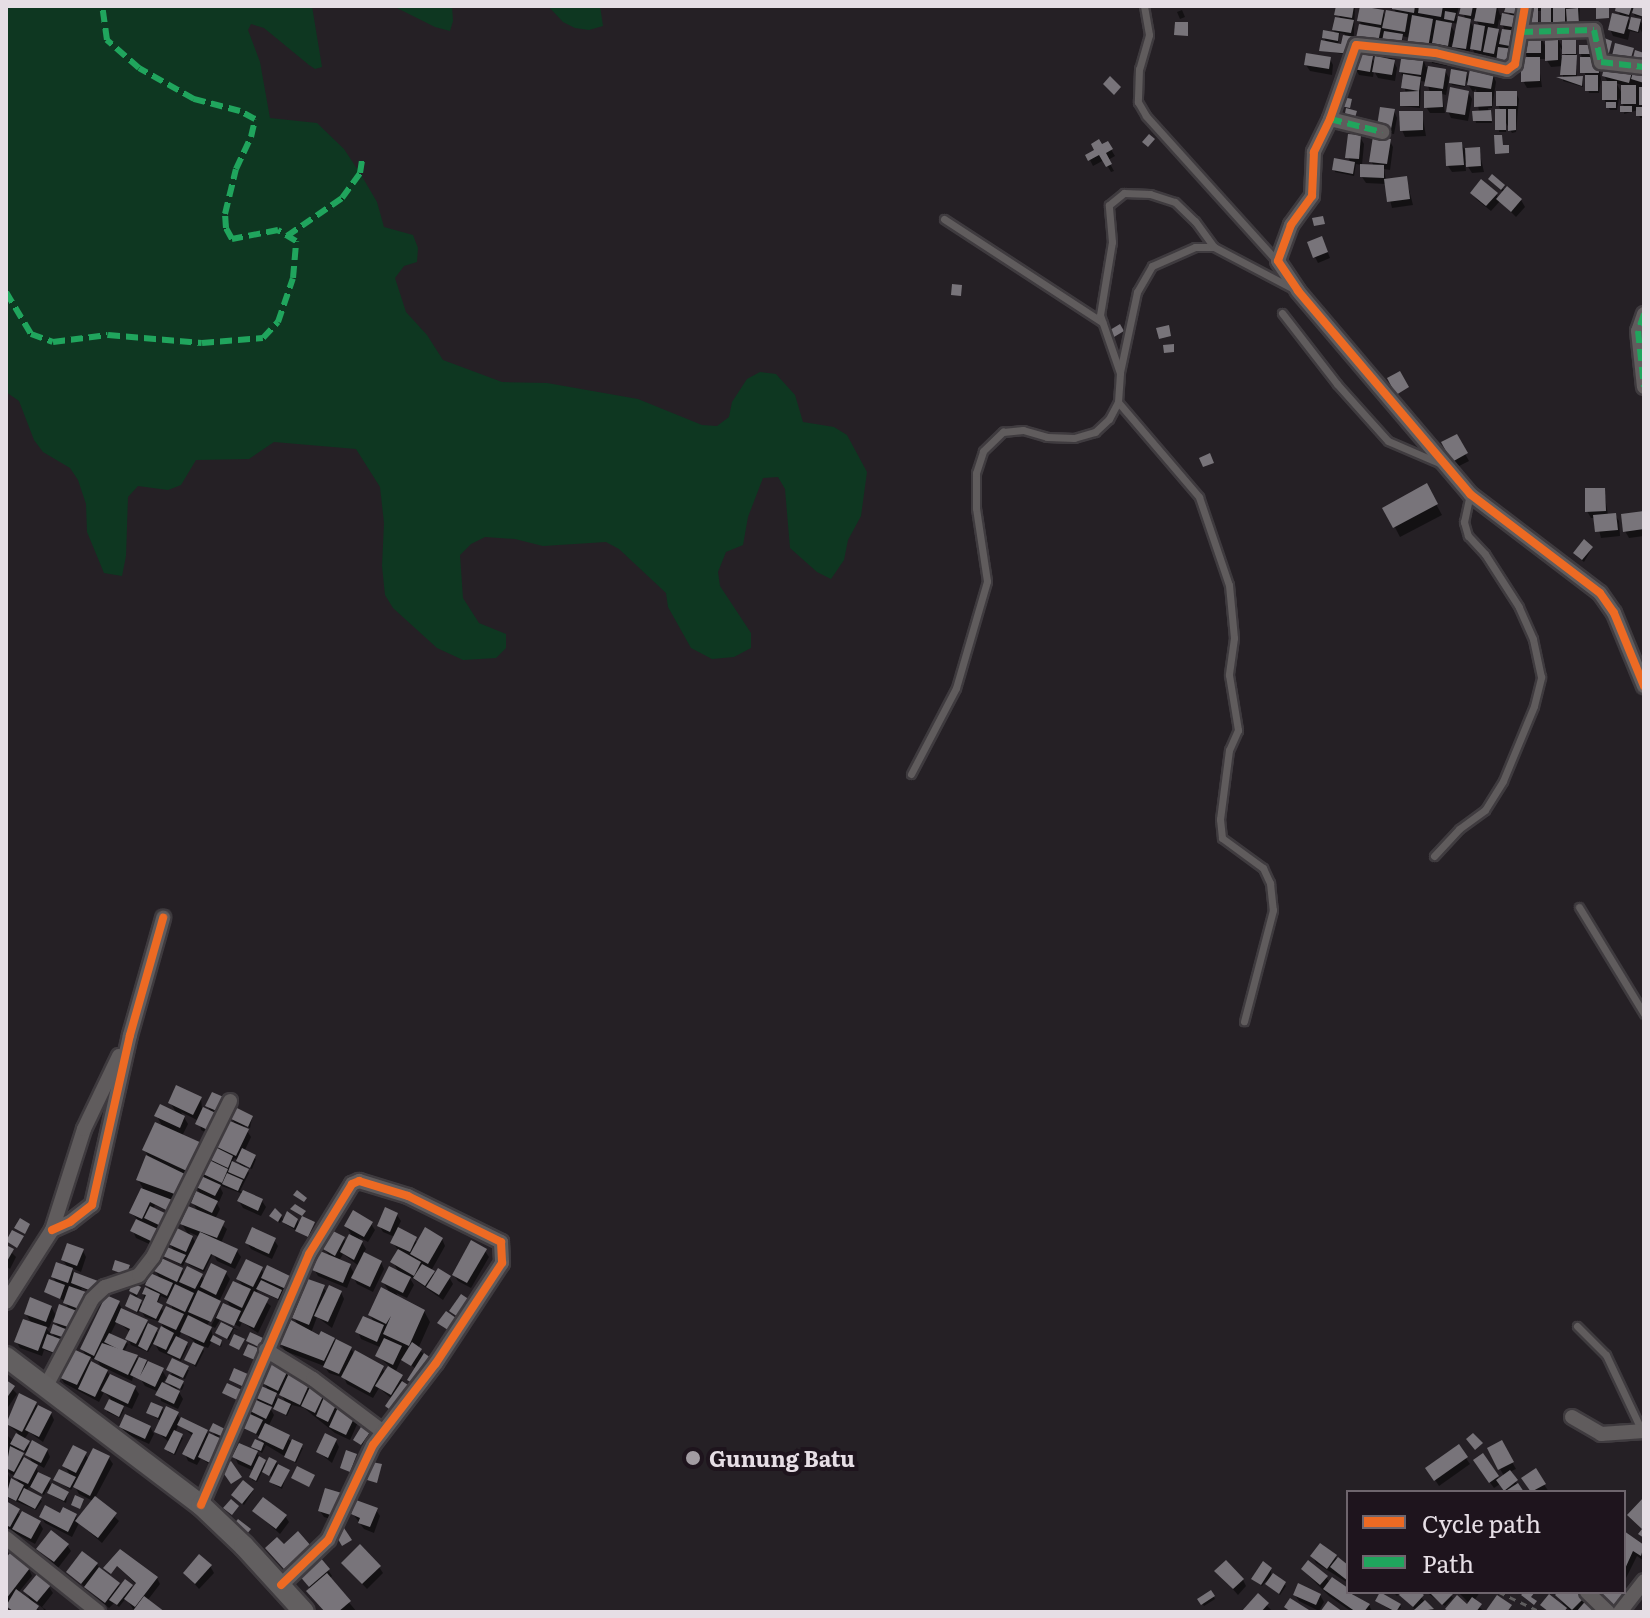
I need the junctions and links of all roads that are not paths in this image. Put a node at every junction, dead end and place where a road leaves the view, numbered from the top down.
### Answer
1 (1144, 6) edge
2 (1525, 6) edge
3 (1521, 32) junction
4 (1644, 67) edge
5 (1330, 119) junction
6 (1382, 132) dead end
7 (944, 219) dead end
8 (1214, 247) junction
9 (1278, 261) junction
10 (1298, 291) junction
11 (1282, 313) dead end
12 (1644, 314) edge
13 (1102, 322) junction
14 (1120, 373) junction
15 (1644, 387) edge
16 (1118, 402) junction
17 (1445, 465) junction
18 (1470, 494) junction
19 (1644, 686) edge
20 (911, 774) dead end
21 (1434, 856) dead end
22 (1579, 907) dead end
23 (163, 918) dead end
24 (1644, 1014) edge
25 (1244, 1021) dead end
26 (130, 1035) junction
27 (230, 1101) dead end
28 (52, 1230) junction
29 (6, 1302) edge
30 (1577, 1326) dead end
31 (266, 1350) junction
32 (6, 1357) edge
33 (46, 1386) junction
34 (1572, 1417) dead end
35 (382, 1431) junction
36 (1643, 1431) edge
37 (201, 1505) junction
38 (6, 1538) edge
39 (1644, 1581) edge
40 (281, 1585) junction
41 (1589, 1594) edge
42 (98, 1612) edge
43 (304, 1612) edge
44 (1608, 1612) edge
45 (1620, 1612) edge

1 - 9 lane
2 - 3 street
3 - 4 street
3 - 5 street
5 - 6 street
5 - 9 street
7 - 13 lane
8 - 10 lane
8 - 13 lane
8 - 14 lane
9 - 10 street
10 - 17 street
11 - 17 lane
12 - 15 street
13 - 14 lane
14 - 16 lane
16 - 20 lane
16 - 25 lane
17 - 18 street
18 - 19 street
18 - 21 lane
22 - 24 lane
23 - 26 street
26 - 28 street
26 - 28 street
27 - 33 street
28 - 29 street
30 - 36 lane
31 - 35 street
31 - 35 street
31 - 37 street
32 - 33 main road
33 - 37 main road
34 - 36 street
35 - 40 street
37 - 40 main road
38 - 42 street
39 - 45 street
40 - 43 main road
41 - 44 street

